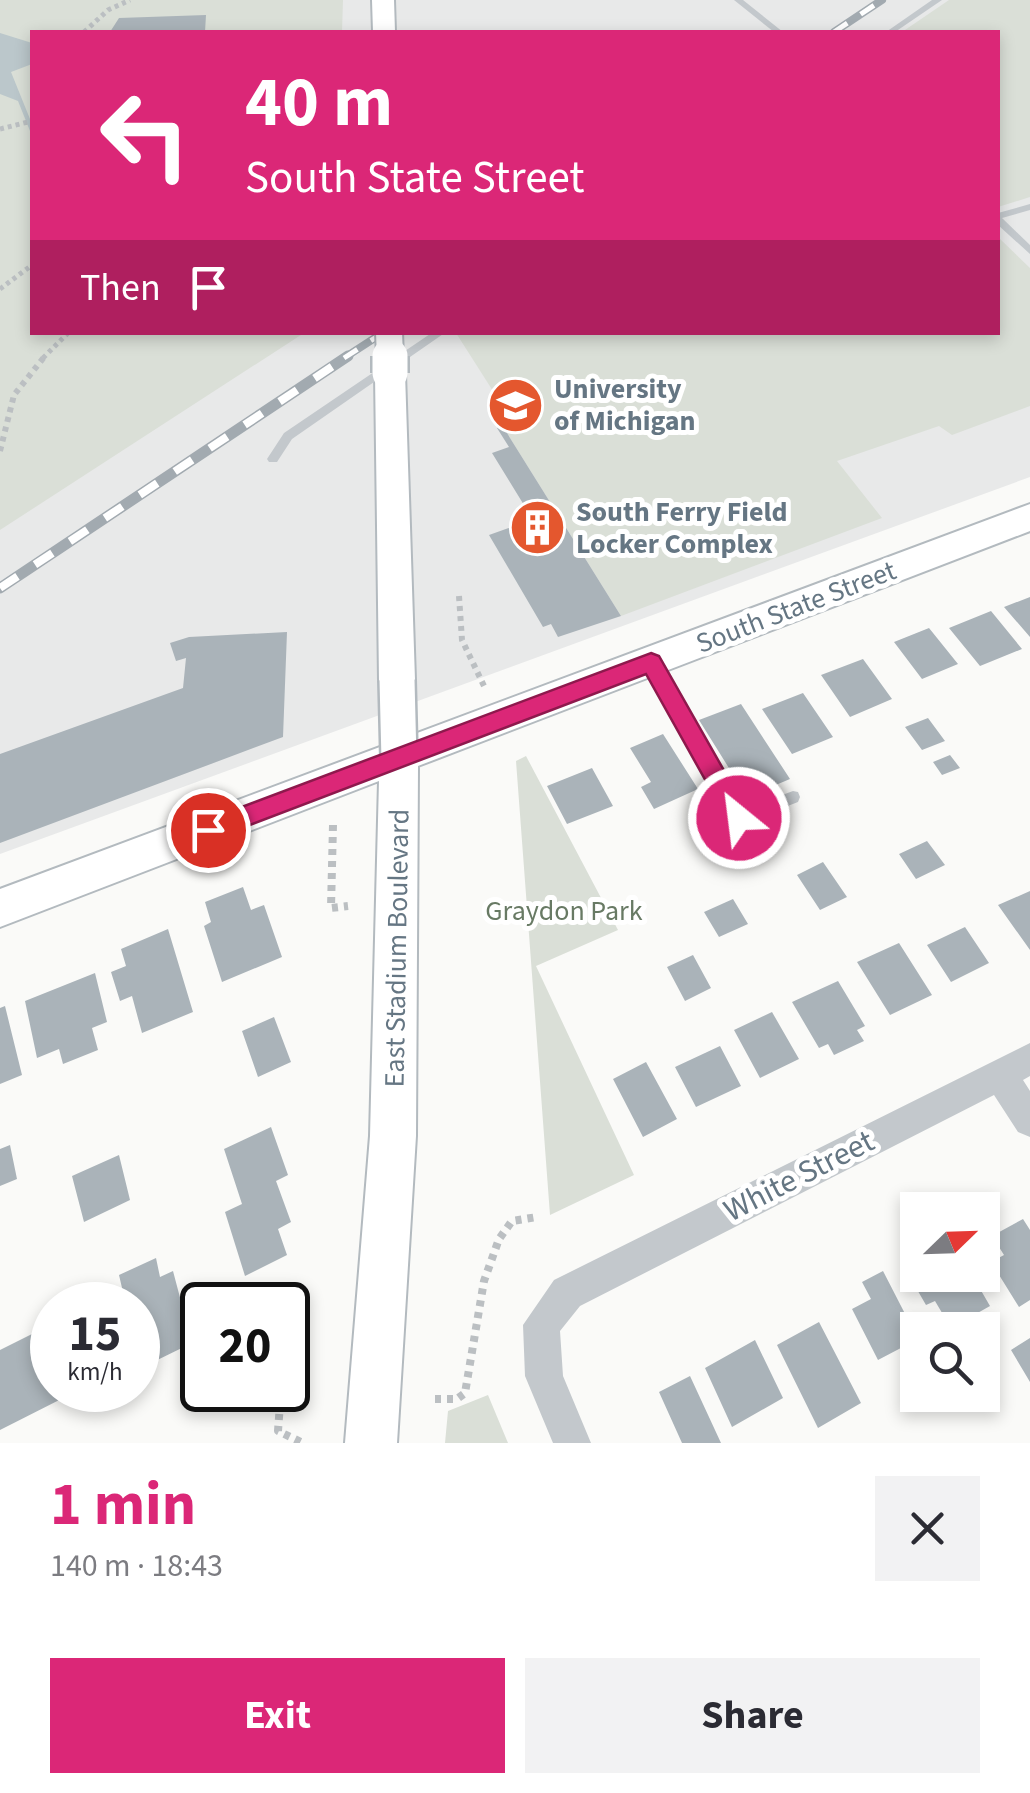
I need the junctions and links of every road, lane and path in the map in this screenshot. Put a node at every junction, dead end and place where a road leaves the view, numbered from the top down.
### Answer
1 (130, 0) edge
2 (383, 0) edge
3 (938, 0) edge
4 (740, 1) edge
5 (86, 30) edge
6 (384, 30) edge
7 (776, 30) edge
8 (893, 30) edge
9 (30, 122) edge
10 (0, 129) edge
11 (1030, 206) edge
12 (1000, 217) edge
13 (1000, 220) edge
14 (1030, 252) edge
15 (30, 270) edge
16 (0, 289) edge
17 (66, 335) edge
18 (389, 335) edge
19 (437, 335) edge
20 (0, 451) edge
21 (273, 459) dead end
22 (1030, 517) edge
23 (458, 596) dead end
24 (651, 662) junction
25 (484, 686) dead end
26 (793, 797) dead end
27 (332, 825) dead end
28 (348, 906) dead end
29 (0, 908) edge
30 (1015, 1066) edge
31 (1030, 1120) edge
32 (537, 1217) dead end
33 (435, 1399) dead end
34 (280, 1412) edge
35 (303, 1443) edge
36 (371, 1443) edge
37 (572, 1443) edge

1 - 5 path
2 - 6 main road
3 - 8 lane
4 - 7 lane
9 - 10 path
11 - 12 lane
13 - 14 lane
15 - 16 path
17 - 20 path
18 - 36 main road, East Stadium Boulevard, bridge
19 - 21 lane
22 - 24 main road, South State Street
23 - 25 path
24 - 26 lane
24 - 29 main road, South State Street
27 - 28 path
30 - 31 street
30 - 37 street, White Street
32 - 33 path
34 - 35 path

